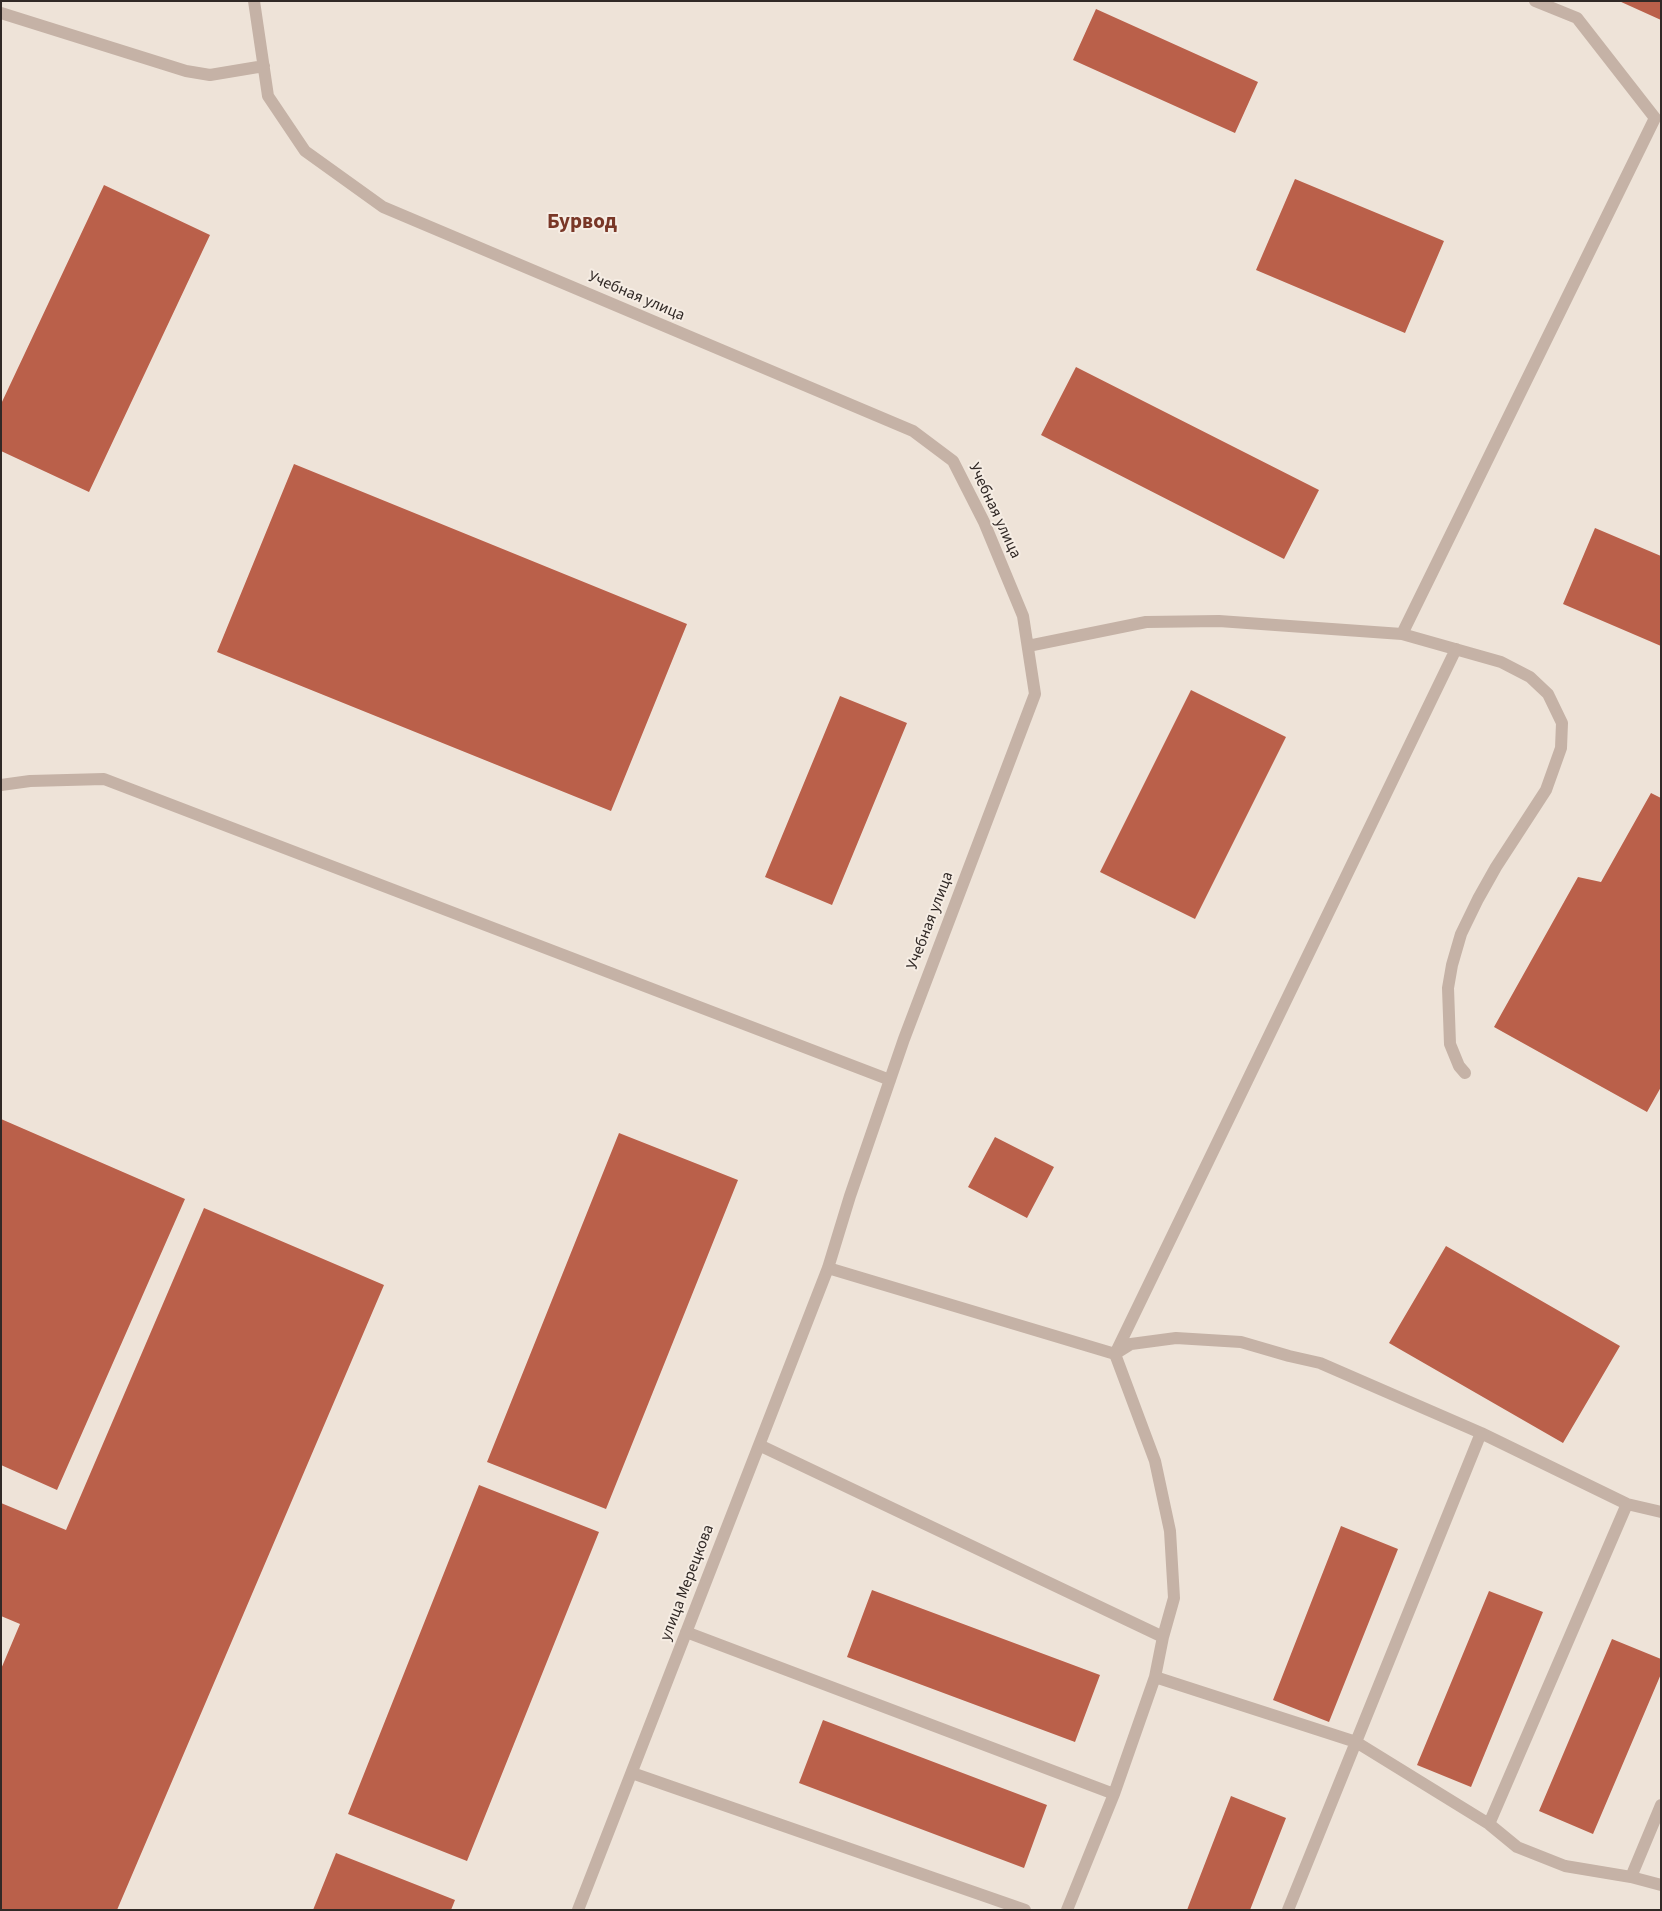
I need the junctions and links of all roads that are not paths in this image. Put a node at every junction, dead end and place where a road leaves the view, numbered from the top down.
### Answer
1 (254, 1) edge
2 (1535, 1) edge
3 (1, 13) edge
4 (264, 66) junction
5 (1658, 118) edge
6 (1402, 634) junction
7 (1028, 646) junction
8 (1456, 649) junction
9 (1, 785) edge
10 (1464, 1073) dead end
11 (890, 1080) junction
12 (828, 1268) junction
13 (1115, 1354) junction
14 (1481, 1433) junction
15 (759, 1445) junction
16 (1626, 1504) junction
17 (1661, 1512) edge
18 (686, 1632) junction
19 (1163, 1637) junction
20 (1155, 1677) junction
21 (1356, 1742) junction
22 (632, 1773) junction
23 (1114, 1794) junction
24 (1661, 1805) edge
25 (1489, 1824) junction
26 (1631, 1877) junction
27 (1661, 1885) edge
28 (578, 1910) edge
29 (1025, 1910) edge
30 (1067, 1910) edge
31 (1288, 1910) edge

1 - 4 street, Учебная улица
2 - 5 street
3 - 4 street
4 - 7 street, Учебная улица
5 - 6 street
6 - 7 street
6 - 8 street
7 - 11 street, Учебная улица
8 - 10 street
8 - 13 street
9 - 11 street
11 - 12 street, Учебная улица
12 - 13 street
12 - 15 street, улица Мерецкова
13 - 14 street
13 - 19 street
14 - 16 street
14 - 21 street
15 - 18 street, улица Мерецкова
15 - 19 street
16 - 17 street
16 - 25 street
18 - 22 street, улица Мерецкова
18 - 23 street
19 - 20 street
20 - 21 street
20 - 23 street
21 - 25 street
21 - 31 street
22 - 28 street, улица Мерецкова
22 - 29 street
23 - 30 street
24 - 26 street
25 - 26 street
26 - 27 street

